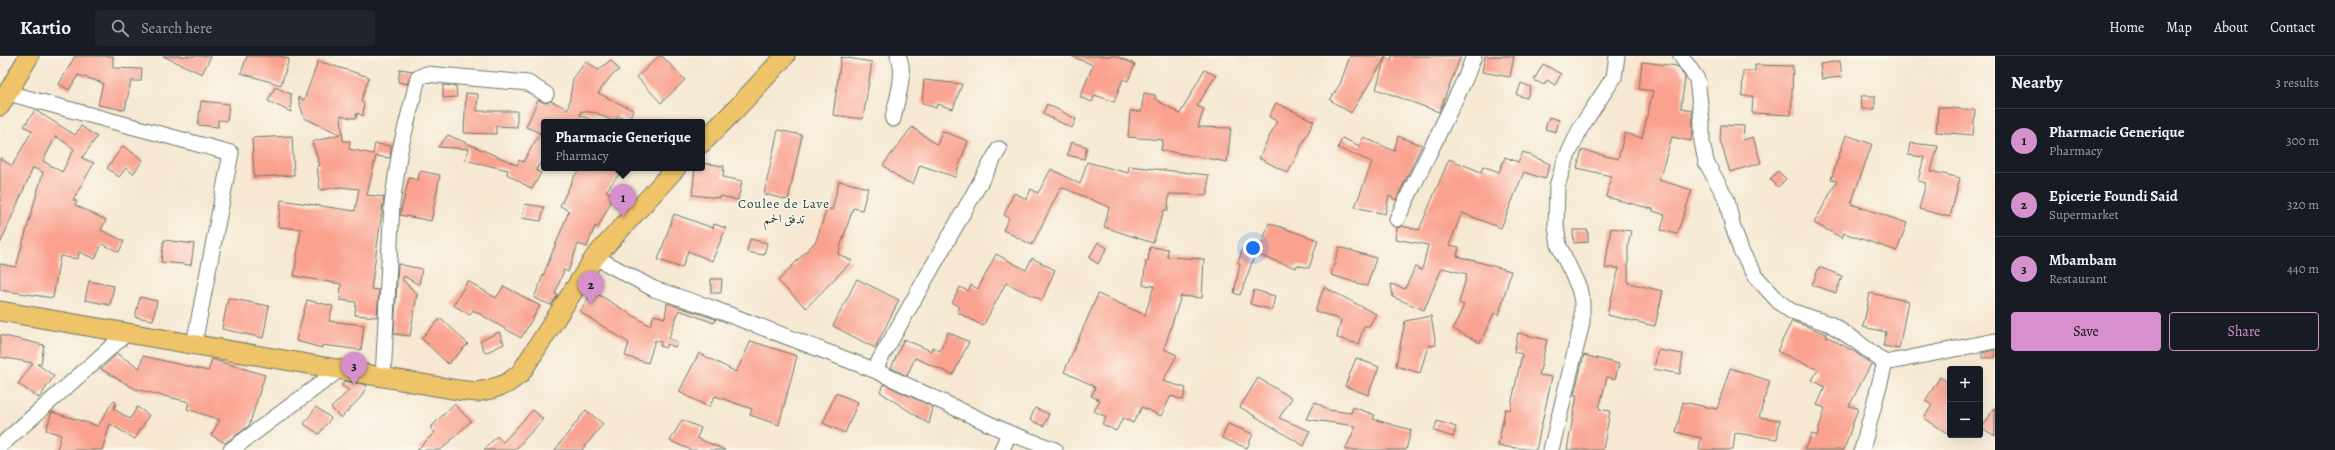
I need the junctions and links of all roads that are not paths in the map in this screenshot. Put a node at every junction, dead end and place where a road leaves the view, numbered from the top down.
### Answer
1 (29, 56) edge
2 (785, 56) edge
3 (898, 56) edge
4 (1474, 56) edge
5 (1617, 56) edge
6 (1681, 56) edge
7 (546, 94) dead end
8 (4, 100) edge
9 (893, 119) dead end
10 (705, 140) edge
11 (999, 149) dead end
12 (673, 171) edge
13 (1397, 219) dead end
14 (595, 257) junction
15 (0, 311) edge
16 (128, 332) junction
17 (1995, 341) edge
18 (194, 344) junction
19 (1885, 363) junction
20 (339, 370) junction
21 (874, 370) junction
22 (383, 378) junction
23 (1009, 433) junction
24 (0, 446) edge
25 (231, 450) edge
26 (1002, 450) edge
27 (1054, 450) edge
28 (1550, 450) edge
29 (1862, 450) edge

1 - 8 main road
2 - 10 main road
3 - 9 street
4 - 13 street
5 - 28 street
6 - 19 street
7 - 22 street
8 - 18 street
11 - 21 street
12 - 14 main road
14 - 21 street
14 - 22 main road
15 - 16 main road
16 - 18 main road
16 - 24 street
17 - 19 street
18 - 20 main road
19 - 29 street
20 - 22 main road
20 - 25 street
21 - 23 street
23 - 26 street
23 - 27 street

